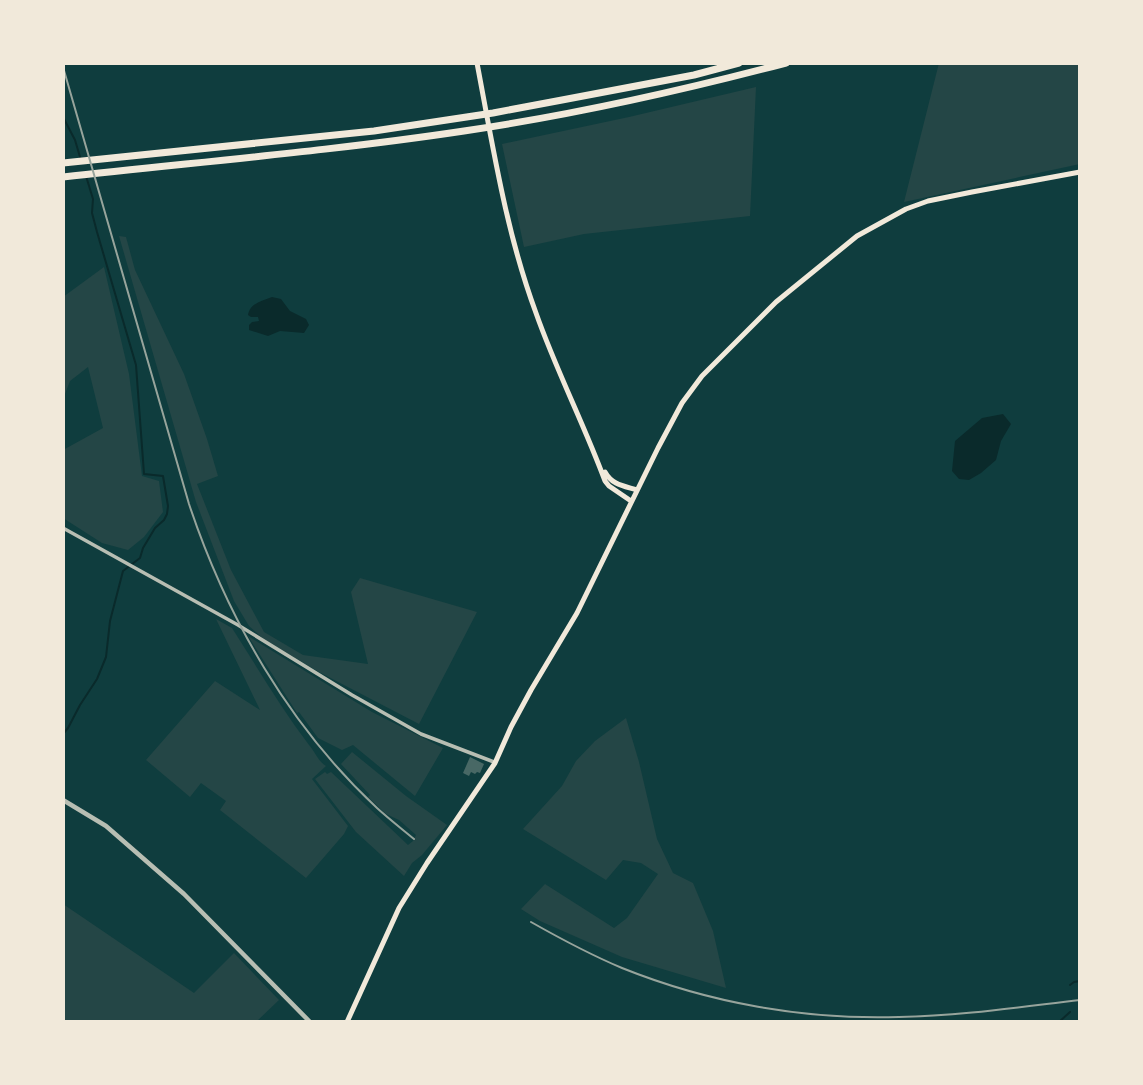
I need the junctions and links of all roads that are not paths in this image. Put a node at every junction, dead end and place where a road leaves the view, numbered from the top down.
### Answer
1 (477, 63) edge
2 (739, 63) edge
3 (786, 63) edge
4 (67, 162) edge
5 (1080, 172) edge
6 (63, 177) edge
7 (596, 458) junction
8 (637, 490) junction
9 (631, 501) junction
10 (63, 528) edge
11 (495, 763) junction
12 (63, 800) edge
13 (310, 1022) edge
14 (347, 1022) edge

1 - 7 main road
2 - 4 highway
3 - 6 highway
5 - 8 main road
7 - 8 main road
7 - 9 main road
8 - 9 main road
9 - 11 main road
10 - 11 street
11 - 14 main road
12 - 13 street

